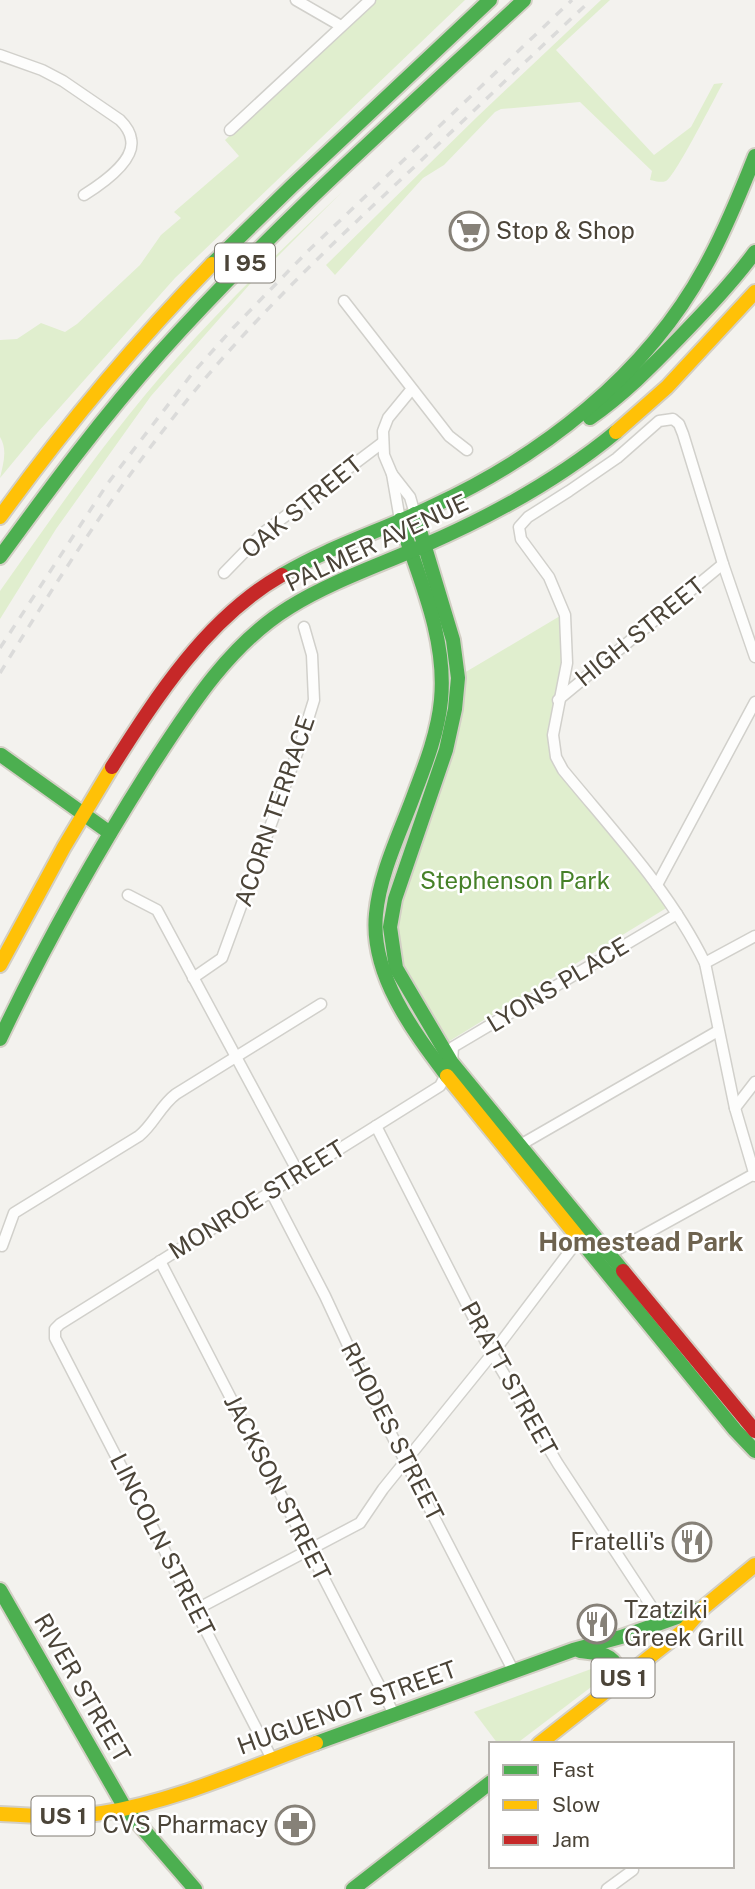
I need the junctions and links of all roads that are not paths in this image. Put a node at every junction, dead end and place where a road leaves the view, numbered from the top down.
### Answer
1 (296, 0) edge
2 (370, 0) edge
3 (490, 0) edge
4 (524, 0) edge
5 (341, 26) junction
6 (0, 55) edge
7 (230, 130) dead end
8 (755, 156) edge
9 (84, 195) dead end
10 (755, 252) edge
11 (755, 292) edge
12 (344, 301) dead end
13 (411, 390) junction
14 (382, 443) junction
15 (543, 445) junction
16 (467, 450) dead end
17 (392, 474) junction
18 (415, 513) junction
19 (0, 517) edge
20 (400, 520) junction
21 (424, 546) junction
22 (410, 551) junction
23 (0, 557) edge
24 (723, 564) junction
25 (224, 573) dead end
26 (304, 627) dead end
27 (751, 630) edge
28 (755, 657) edge
29 (558, 700) junction
30 (755, 702) edge
31 (1, 755) edge
32 (83, 814) junction
33 (110, 833) junction
34 (657, 885) junction
35 (128, 895) dead end
36 (677, 914) junction
37 (755, 936) edge
38 (705, 963) junction
39 (0, 965) edge
40 (194, 978) junction
41 (321, 1004) dead end
42 (718, 1031) junction
43 (0, 1039) edge
44 (235, 1058) junction
45 (449, 1069) junction
46 (755, 1082) edge
47 (735, 1108) junction
48 (376, 1125) junction
49 (514, 1149) junction
50 (299, 1174) junction
51 (755, 1175) edge
52 (271, 1192) junction
53 (583, 1233) junction
54 (2, 1246) dead end
55 (603, 1257) junction
56 (160, 1261) junction
57 (55, 1329) joint
58 (492, 1354) junction
59 (755, 1431) edge
60 (755, 1451) edge
61 (407, 1461) junction
62 (309, 1551) junction
63 (755, 1565) edge
64 (0, 1590) edge
65 (703, 1608) junction
66 (195, 1610) junction
67 (661, 1621) junction
68 (573, 1650) junction
69 (514, 1672) junction
70 (604, 1693) junction
71 (394, 1714) junction
72 (542, 1742) edge
73 (272, 1759) junction
74 (489, 1784) edge
75 (125, 1808) junction
76 (0, 1814) edge
77 (633, 1870) dead end
78 (195, 1889) edge
79 (353, 1889) edge
80 (607, 1889) edge

1 - 5 street
2 - 5 street
3 - 19 main road, I 95
4 - 23 main road, I 95
5 - 7 street
6 - 9 street
8 - 15 main road, PALMER AVENUE
10 - 15 main road, PALMER AVENUE
11 - 21 main road, PALMER AVENUE
12 - 13 street
13 - 14 street
13 - 16 street
14 - 17 street
14 - 25 street, OAK STREET
15 - 18 main road, PALMER AVENUE
17 - 18 street
17 - 20 street
18 - 20 main road, PALMER AVENUE
18 - 21 main road
20 - 22 main road
20 - 32 main road, PALMER AVENUE
21 - 22 main road, PALMER AVENUE
21 - 45 main road
22 - 33 main road, PALMER AVENUE
22 - 45 main road
24 - 27 street
24 - 29 street, HIGH STREET
24 - 29 street
26 - 40 street, ACORN TERRACE
27 - 28 street
29 - 34 street
30 - 34 street
31 - 32 main road
32 - 33 main road
32 - 39 main road, PALMER AVENUE
33 - 43 main road, PALMER AVENUE
34 - 36 street
35 - 40 street
36 - 38 street
36 - 45 street, LYONS PLACE
37 - 38 street
38 - 42 street
40 - 44 street
41 - 44 street
42 - 47 street
42 - 49 street
44 - 50 street
44 - 54 street
45 - 48 street, MONROE STREET
45 - 49 main road
46 - 47 street
47 - 51 street
48 - 50 street, MONROE STREET
48 - 58 street, PRATT STREET
49 - 53 main road
50 - 52 street, MONROE STREET
51 - 55 street
52 - 56 street, MONROE STREET
52 - 61 street, RHODES STREET
53 - 55 main road
53 - 58 street
55 - 59 main road
55 - 60 main road
56 - 57 street, MONROE STREET
56 - 62 street, JACKSON STREET
57 - 66 street, LINCOLN STREET
58 - 61 street
58 - 67 street, PRATT STREET
61 - 62 street
61 - 69 street, RHODES STREET
62 - 66 street
62 - 71 street, JACKSON STREET
63 - 65 main road, US 1
64 - 75 main road, RIVER STREET
65 - 67 main road, HUGUENOT STREET / US 1
65 - 70 main road, US 1
66 - 73 street, LINCOLN STREET
67 - 68 main road, HUGUENOT STREET / US 1
68 - 69 main road, HUGUENOT STREET / US 1
68 - 70 main road
69 - 71 main road, HUGUENOT STREET / US 1
70 - 72 main road, US 1
71 - 73 main road, HUGUENOT STREET / US 1
73 - 75 main road, HUGUENOT STREET / US 1
74 - 79 main road
75 - 76 main road, HUGUENOT STREET / US 1
75 - 78 main road, RIVER STREET
77 - 80 street

